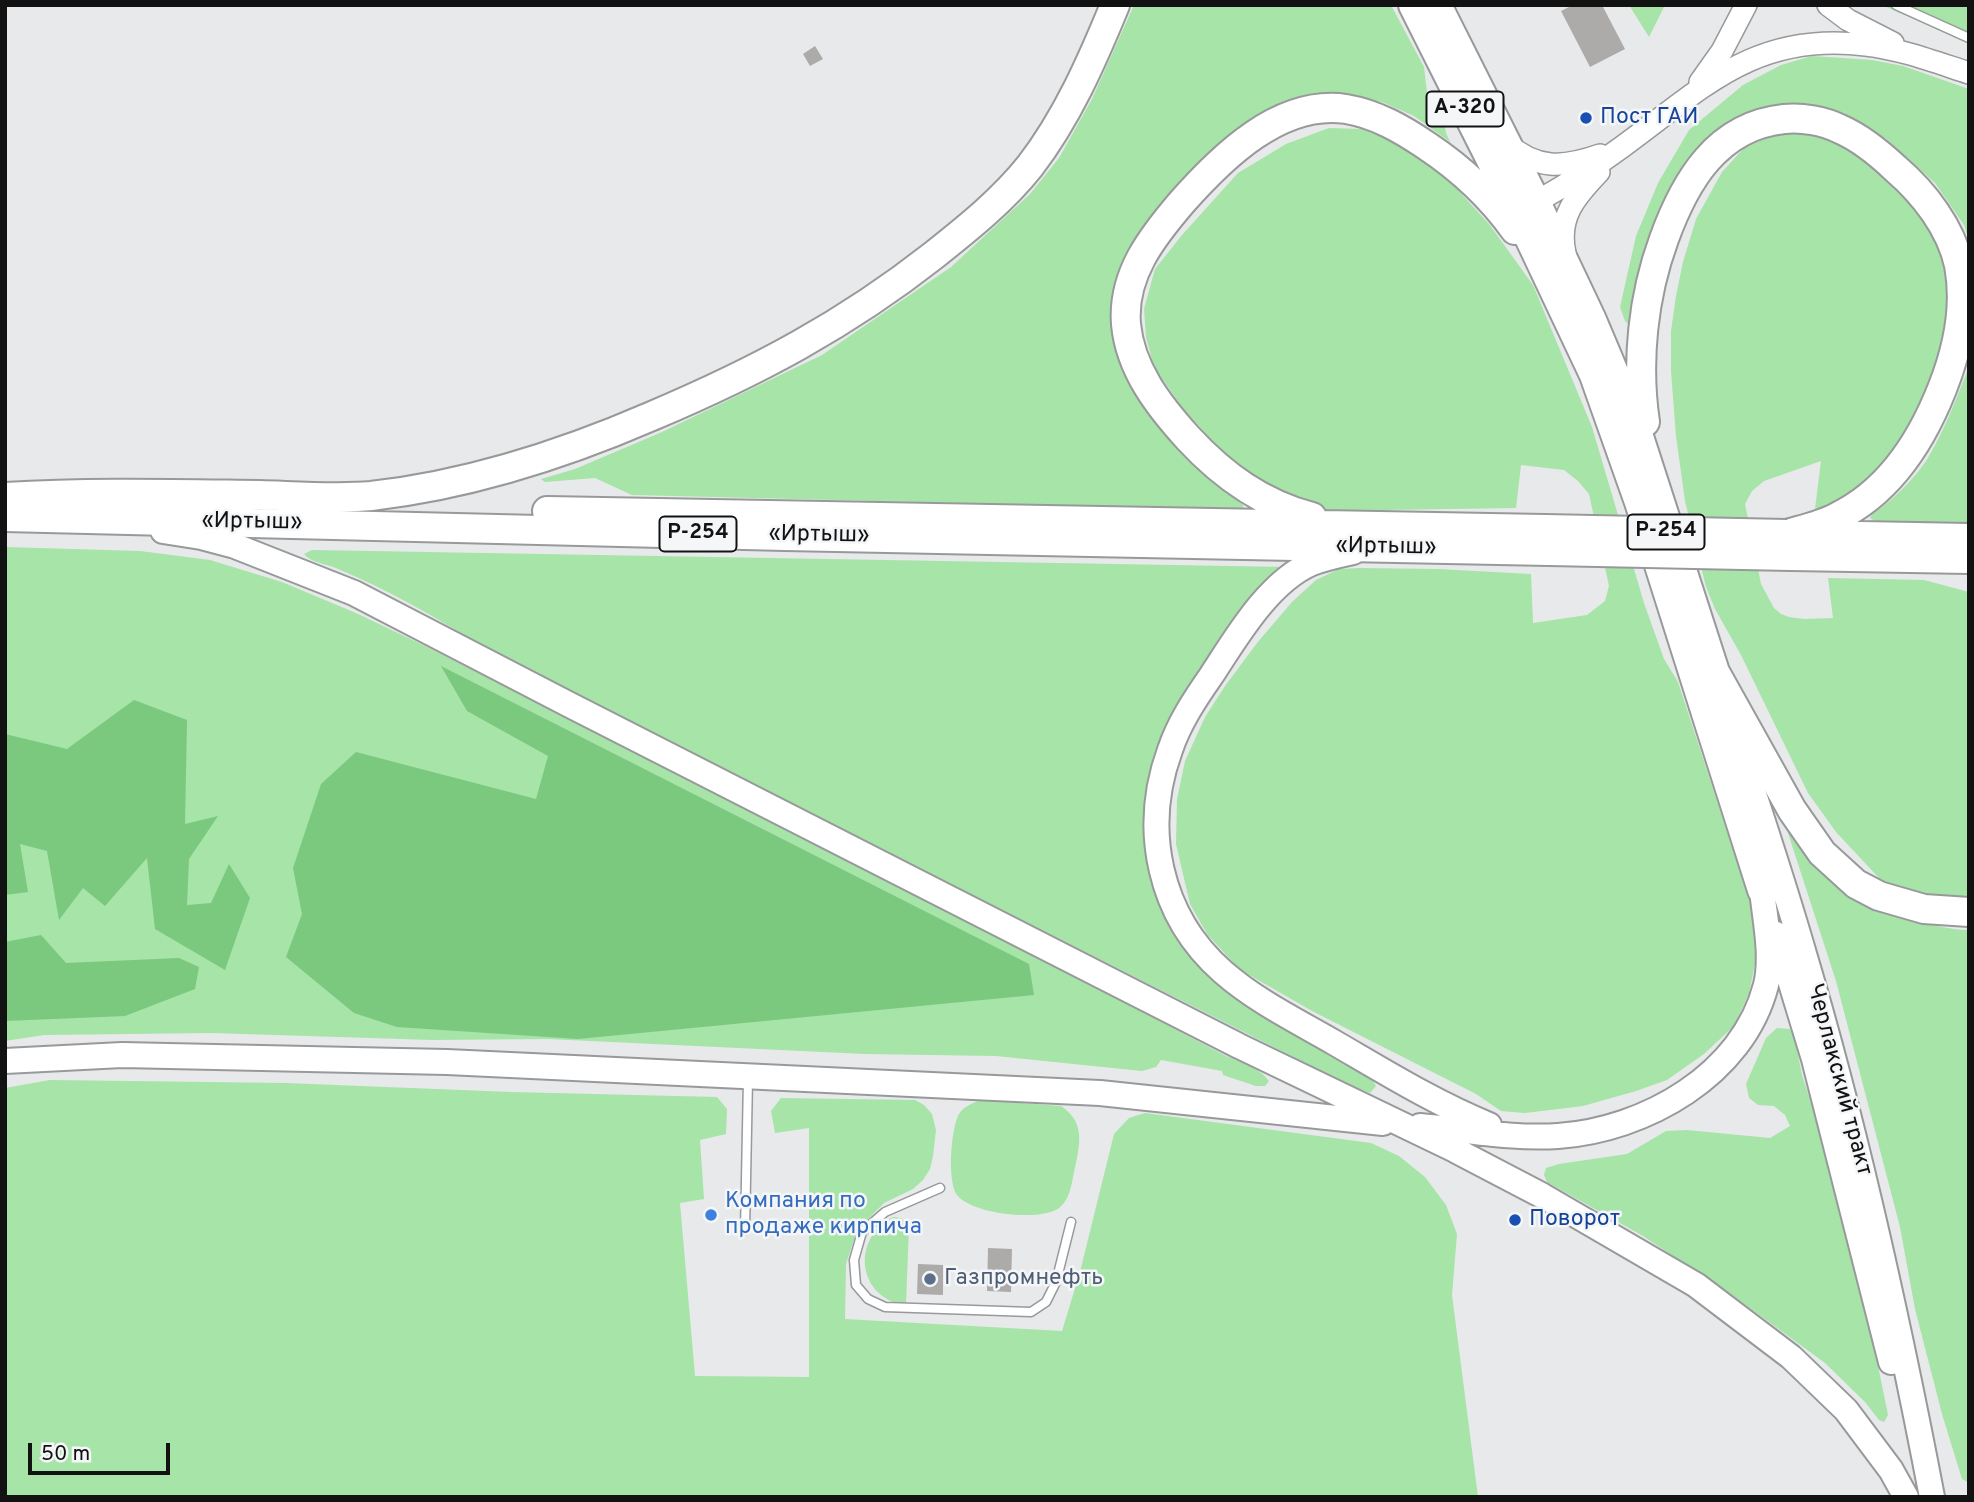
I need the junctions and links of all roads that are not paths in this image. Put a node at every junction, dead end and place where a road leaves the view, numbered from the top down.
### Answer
1 (1115, 5) edge
2 (1413, 5) edge
3 (1437, 5) edge
4 (1746, 5) edge
5 (1828, 5) edge
6 (1896, 5) edge
7 (1969, 38) edge
8 (1933, 61) junction
9 (1969, 73) edge
10 (1690, 94) junction
11 (1506, 142) junction
12 (1621, 148) junction
13 (1527, 207) junction
14 (1558, 273) junction
15 (5, 496) edge
16 (1659, 498) junction
17 (5, 503) edge
18 (5, 517) edge
19 (5, 524) edge
20 (1370, 526) junction
21 (1969, 538) edge
22 (1547, 540) junction
23 (1789, 545) junction
24 (1391, 548) junction
25 (1854, 557) junction
26 (1969, 559) edge
27 (1969, 575) edge
28 (1715, 672) junction
29 (1762, 890) junction
30 (1969, 912) edge
31 (5, 1061) edge
32 (748, 1077) junction
33 (1403, 1125) junction
34 (1520, 1135) junction
35 (940, 1188) dead end
36 (1071, 1222) dead end
37 (745, 1230) dead end
38 (1906, 1497) edge
39 (1931, 1497) edge

1 - 15 highway
2 - 13 highway, А-320
3 - 11 highway, А-320
4 - 10 street
5 - 8 street
6 - 7 lane
8 - 9 street
8 - 10 street
10 - 12 street
11 - 12 street
11 - 13 highway, А-320
12 - 13 street
12 - 14 street
13 - 14 highway, А-320
14 - 16 highway
14 - 20 highway
14 - 29 highway
16 - 23 highway
16 - 28 highway
17 - 20 highway, «Иртыш» / Р-254
18 - 24 highway, «Иртыш» / Р-254
19 - 33 main road
20 - 22 highway, «Иртыш» / Р-254
21 - 23 highway, Р-254
22 - 23 highway, Р-254, bridge
22 - 24 highway, «Иртыш» / Р-254
23 - 25 highway, Р-254
24 - 34 main road
25 - 26 highway, Р-254
25 - 27 highway
28 - 30 highway
28 - 39 main road, Черлакский тракт
29 - 34 main road
29 - 39 main road, Черлакский тракт
31 - 32 main road
32 - 33 main road
32 - 37 lane
33 - 34 main road
33 - 38 main road
35 - 36 lane

